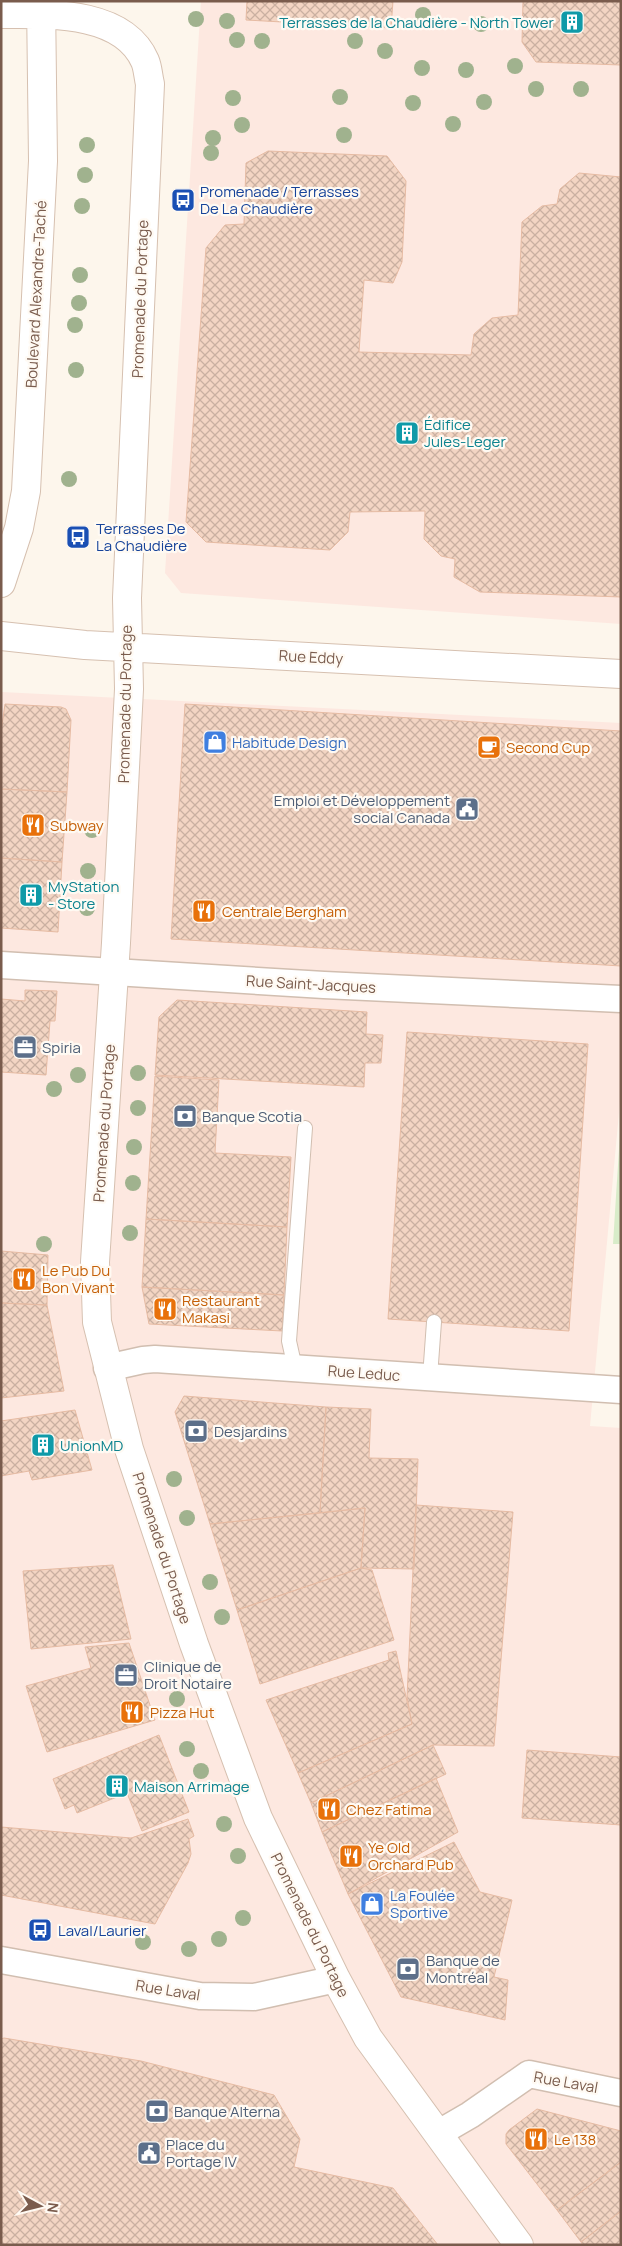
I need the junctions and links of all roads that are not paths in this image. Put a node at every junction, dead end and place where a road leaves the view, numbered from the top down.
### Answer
1 (41, 8) edge
2 (1, 14) edge
3 (1, 583) edge
4 (1, 636) edge
5 (126, 646) junction
6 (621, 674) edge
7 (1, 966) edge
8 (114, 973) junction
9 (621, 999) edge
10 (305, 1128) dead end
11 (434, 1322) dead end
12 (107, 1368) junction
13 (295, 1368) junction
14 (430, 1377) junction
15 (621, 1390) edge
16 (1, 1960) edge
17 (336, 1979) junction
18 (621, 2093) edge
19 (439, 2133) junction
20 (520, 2245) edge

1 - 2 street, Promenade du Portage
1 - 3 street, Boulevard Alexandre-Taché
1 - 5 street, Promenade du Portage
4 - 5 street, Rue Eddy
5 - 6 street, Rue Eddy
5 - 8 street, Promenade du Portage
7 - 8 street, Rue Saint-Jacques
8 - 9 street, Rue Saint-Jacques
8 - 12 street, Promenade du Portage
10 - 13 lane
11 - 14 lane
12 - 13 street, Rue Leduc
12 - 17 street, Promenade du Portage
13 - 14 street, Rue Leduc
14 - 15 street, Rue Leduc
16 - 17 street, Rue Laval
17 - 19 street, Promenade du Portage
18 - 19 street, Rue Laval
19 - 20 street, Promenade du Portage

